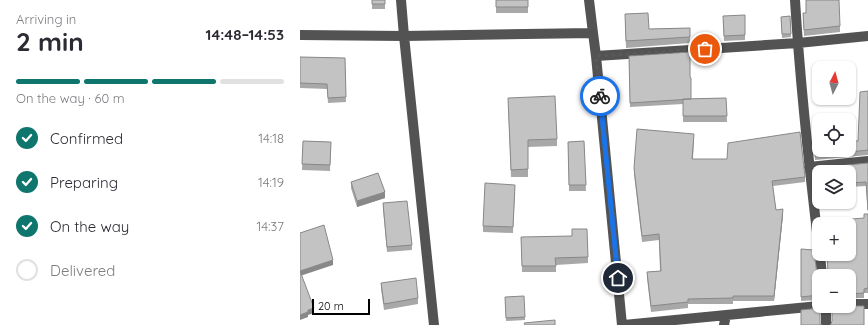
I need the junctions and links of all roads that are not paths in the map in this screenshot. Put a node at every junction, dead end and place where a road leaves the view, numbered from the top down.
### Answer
1 (401, 0) edge
2 (590, 0) edge
3 (795, 0) edge
4 (592, 33) junction
5 (300, 35) edge
6 (404, 36) junction
7 (868, 36) edge
8 (798, 43) junction
9 (596, 56) junction
10 (868, 161) edge
11 (810, 167) junction
12 (815, 217) edge
13 (856, 304) edge
14 (868, 304) edge
15 (812, 307) edge
16 (826, 313) edge
17 (726, 315) junction
18 (434, 325) edge
19 (623, 325) edge
20 (724, 325) edge
21 (826, 325) edge

1 - 6 street
2 - 4 street
3 - 8 street
4 - 6 street
4 - 9 street
5 - 6 street
6 - 18 street
7 - 8 street
8 - 9 street
8 - 11 street
9 - 19 street
10 - 11 street
11 - 12 street
13 - 14 street
15 - 17 street
16 - 21 street
17 - 19 street
17 - 20 street

